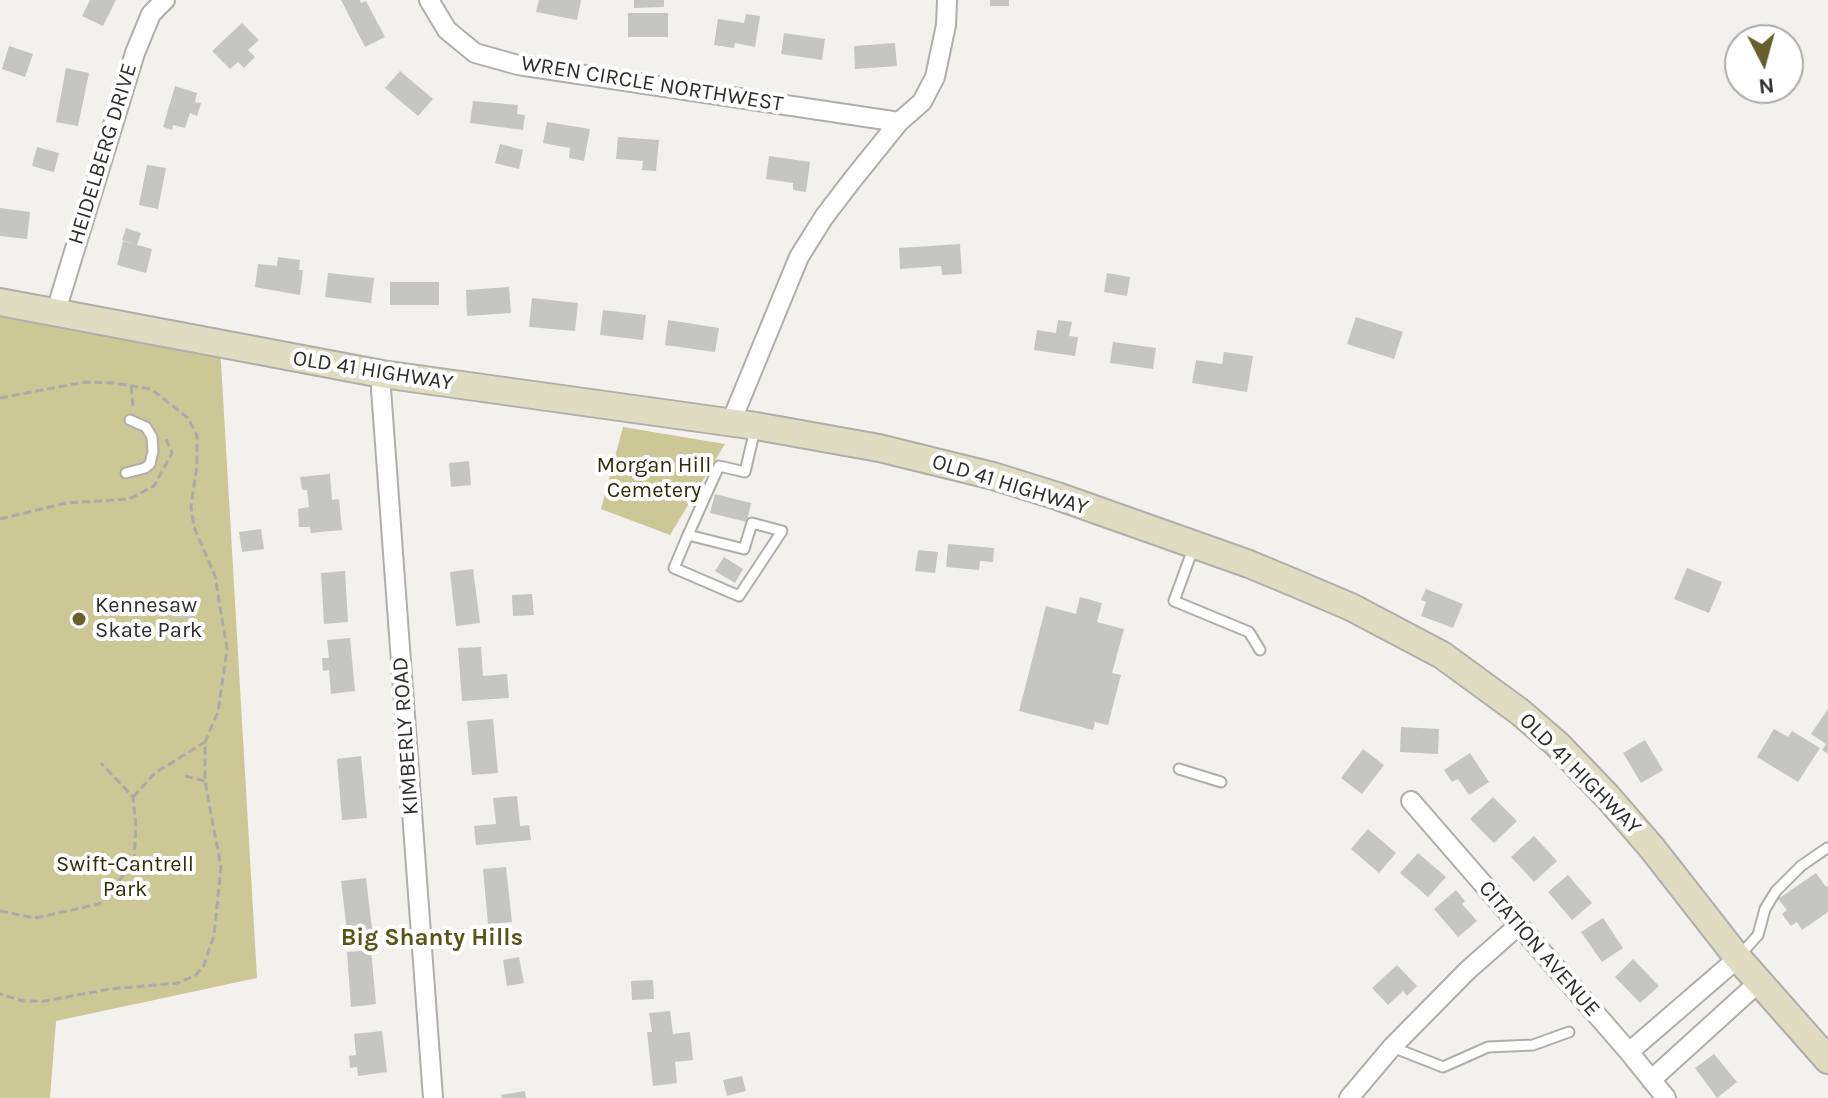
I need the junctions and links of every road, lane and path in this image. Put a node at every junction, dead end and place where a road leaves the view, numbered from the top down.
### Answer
1 (165, 0) edge
2 (429, 0) edge
3 (947, 0) edge
4 (899, 122) junction
5 (0, 302) edge
6 (55, 314) junction
7 (382, 374) junction
8 (131, 386) junction
9 (0, 398) edge
10 (142, 412) dead end
11 (130, 420) dead end
12 (743, 424) junction
13 (162, 430) dead end
14 (126, 473) dead end
15 (0, 519) edge
16 (688, 535) junction
17 (1194, 546) junction
18 (1260, 650) dead end
19 (205, 742) junction
20 (101, 763) dead end
21 (1179, 769) dead end
22 (185, 776) dead end
23 (205, 781) junction
24 (1221, 782) dead end
25 (133, 797) junction
26 (1411, 801) dead end
27 (1827, 848) edge
28 (0, 911) edge
29 (1519, 925) junction
30 (1738, 958) junction
31 (1759, 982) junction
32 (0, 994) edge
33 (1569, 1032) dead end
34 (1392, 1047) junction
35 (1629, 1052) junction
36 (1828, 1060) edge
37 (1651, 1080) junction
38 (433, 1098) edge
39 (1349, 1098) edge
40 (1666, 1098) edge

1 - 6 street, HEIDELBERG DRIVE
2 - 4 street, WREN CIRCLE NORTHWEST
3 - 4 street
4 - 12 street
5 - 6 main road, OLD 41 HIGHWAY
6 - 7 main road, OLD 41 HIGHWAY
7 - 12 main road, OLD 41 HIGHWAY
7 - 38 street, KIMBERLY ROAD
8 - 9 path
8 - 10 path
8 - 19 path
11 - 14 lane
12 - 16 lane
12 - 17 main road, OLD 41 HIGHWAY
13 - 15 path
16 - 16 lane
17 - 18 lane
17 - 30 main road, OLD 41 HIGHWAY
19 - 23 path
19 - 25 path
20 - 25 path
21 - 24 lane
22 - 23 path
23 - 32 path
25 - 28 path
26 - 29 street, CITATION AVENUE
27 - 30 lane
29 - 34 street
29 - 35 street, CITATION AVENUE
30 - 31 main road, OLD 41 HIGHWAY
30 - 35 street
31 - 36 main road, OLD 41 HIGHWAY
31 - 37 street
33 - 34 lane
34 - 39 street
35 - 37 street, CITATION AVENUE
37 - 40 street, CITATION AVENUE

